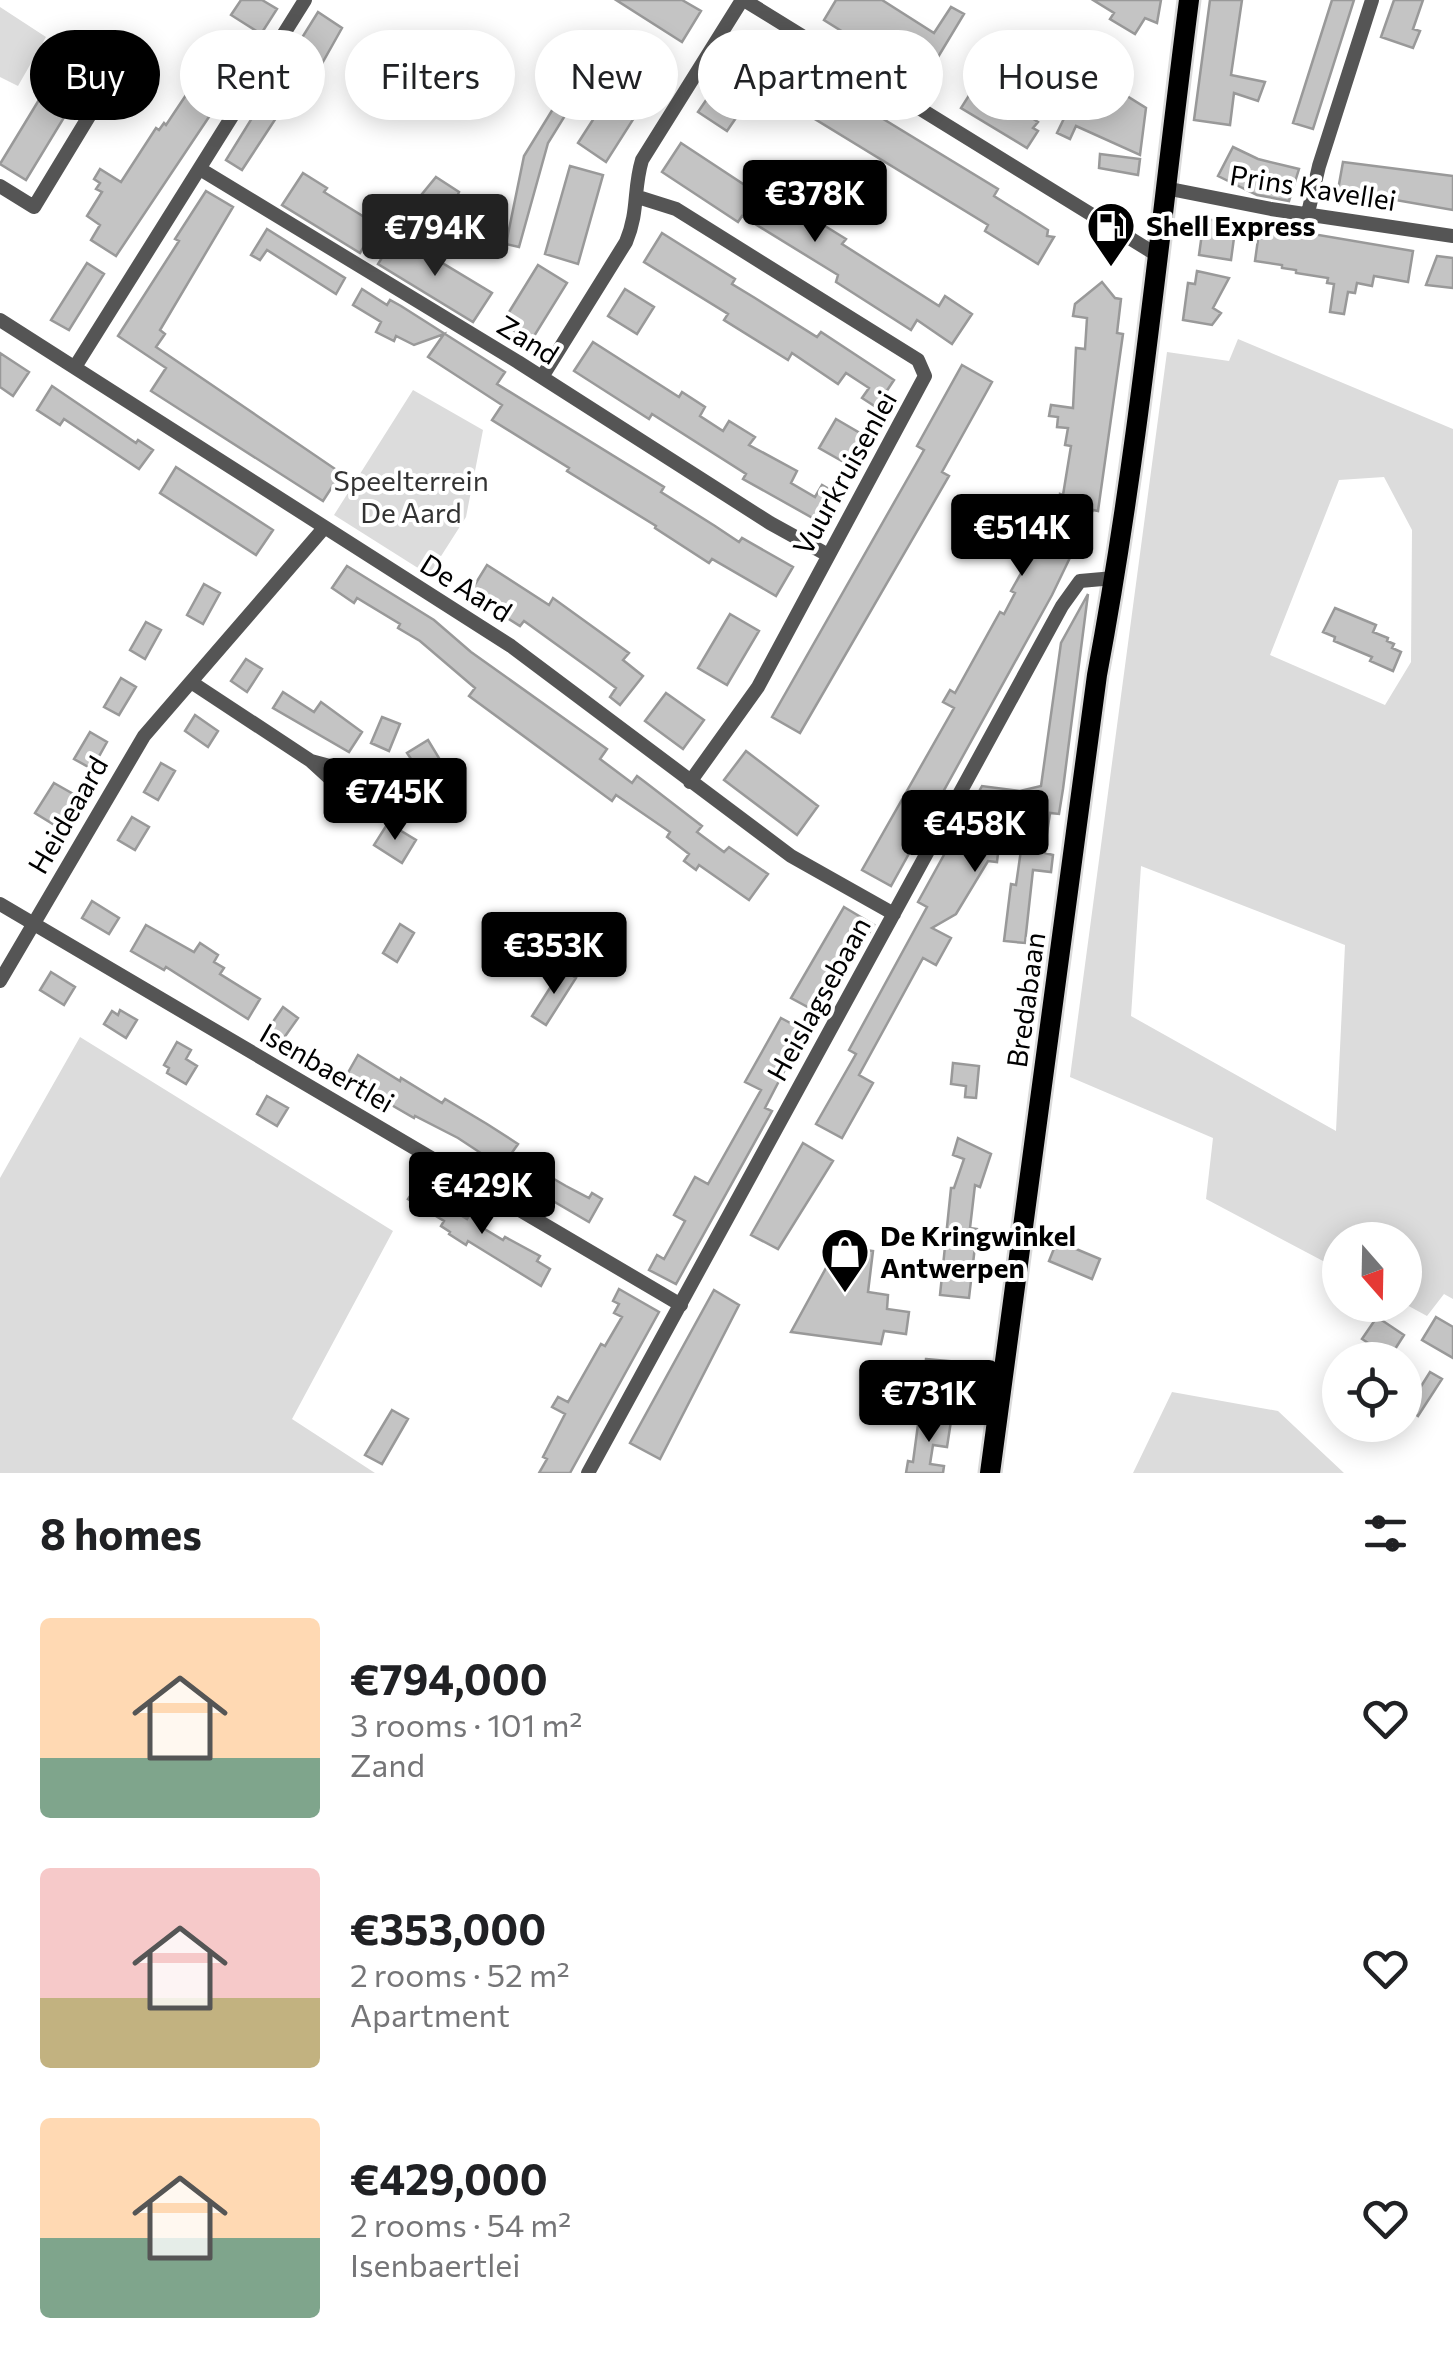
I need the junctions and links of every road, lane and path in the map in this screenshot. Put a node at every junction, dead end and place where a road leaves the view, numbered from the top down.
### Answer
1 (304, 0) edge
2 (743, 0) edge
3 (1189, 0) edge
4 (1372, 0) edge
5 (86, 120) edge
6 (200, 169) junction
7 (0, 186) edge
8 (1165, 188) junction
9 (638, 197) junction
10 (1308, 213) junction
11 (1453, 236) edge
12 (1157, 256) junction
13 (0, 320) edge
14 (74, 368) junction
15 (542, 377) junction
16 (324, 528) junction
17 (828, 555) junction
18 (1114, 578) junction
19 (191, 682) junction
20 (311, 761) junction
21 (690, 782) junction
22 (0, 904) edge
23 (894, 914) junction
24 (34, 924) junction
25 (0, 981) edge
26 (680, 1305) junction
27 (588, 1473) edge
28 (990, 1473) edge

1 - 6 street
2 - 9 street
2 - 12 street
3 - 8 main road, Bredabaan
4 - 10 street
5 - 7 street
6 - 14 street
6 - 15 street, Zand
8 - 10 street, Prins Kavellei
8 - 12 main road, Bredabaan
9 - 15 street
9 - 17 street, Vuurkruisenlei
10 - 11 street, Prins Kavellei
12 - 18 main road, Bredabaan
13 - 14 street, De Aard
14 - 16 street, De Aard
15 - 17 street, Zand
16 - 19 street, Heideaard
16 - 21 street, De Aard
17 - 21 street, Vuurkruisenlei
18 - 23 street, Heislagsebaan
18 - 28 main road, Bredabaan
19 - 20 street
19 - 24 street, Heideaard
20 - 20 street
21 - 23 street, De Aard
22 - 24 street, Isenbaertlei
23 - 26 street, Heislagsebaan
24 - 25 street, Heideaard
24 - 26 street, Isenbaertlei
26 - 27 street, Heislagsebaan

